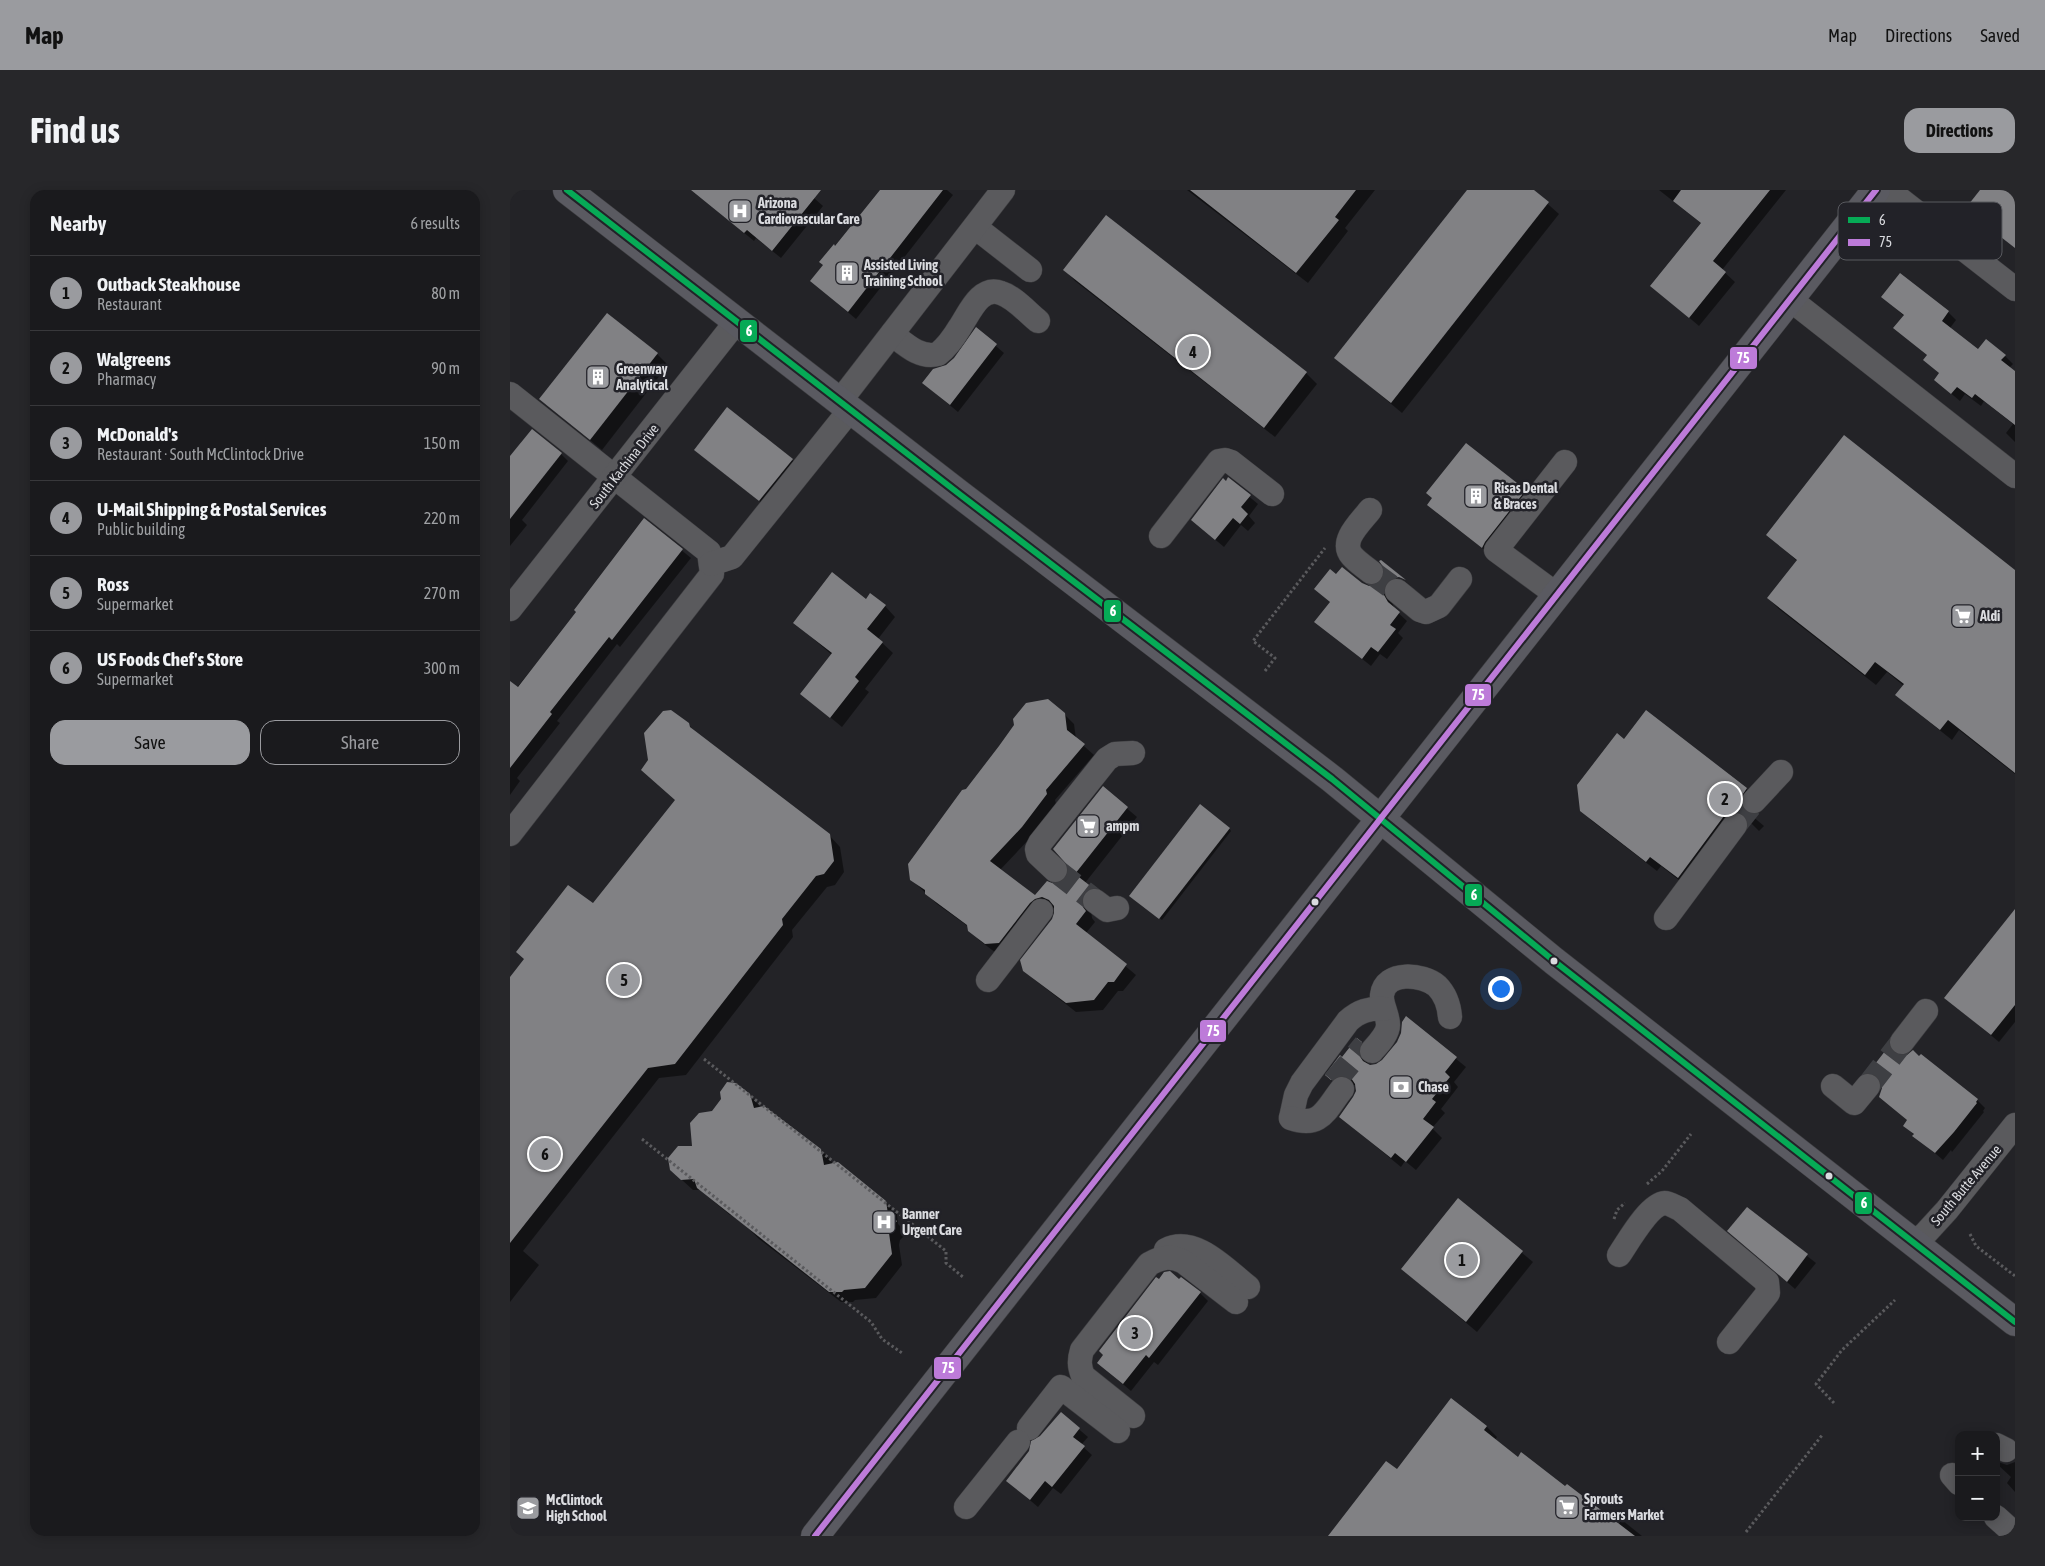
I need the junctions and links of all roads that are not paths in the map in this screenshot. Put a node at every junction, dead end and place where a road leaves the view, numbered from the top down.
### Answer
1 (567, 190) edge
2 (1876, 190) edge
3 (1888, 190) edge
4 (996, 192) edge
5 (1867, 202) edge
6 (1903, 202) edge
7 (975, 227) junction
8 (1838, 239) edge
9 (1978, 260) edge
10 (1030, 270) dead end
11 (2015, 289) edge
12 (1791, 300) junction
13 (1038, 321) dead end
14 (736, 322) junction
15 (892, 334) junction
16 (510, 394) edge
17 (845, 405) junction
18 (1565, 462) dead end
19 (2015, 476) edge
20 (616, 477) junction
21 (1272, 494) dead end
22 (1370, 510) dead end
23 (1161, 536) dead end
24 (711, 564) junction
25 (1371, 572) tunnel mouth
26 (1460, 579) dead end
27 (1397, 591) tunnel mouth
28 (1557, 595) junction
29 (510, 609) edge
30 (1133, 753) dead end
31 (1781, 772) dead end
32 (1754, 801) tunnel mouth
33 (1380, 819) junction
34 (1735, 825) tunnel mouth
35 (510, 834) edge
36 (1055, 870) tunnel mouth
37 (1095, 901) tunnel mouth
38 (1117, 908) dead end
39 (1041, 911) dead end
40 (1666, 918) dead end
41 (988, 980) dead end
42 (1384, 1009) junction
43 (1926, 1010) dead end
44 (1450, 1017) dead end
45 (1902, 1042) tunnel mouth
46 (1369, 1048) tunnel mouth
47 (1336, 1052) dead end
48 (1332, 1081) tunnel mouth
49 (1833, 1086) dead end
50 (1868, 1086) tunnel mouth
51 (2015, 1125) edge
52 (1913, 1242) junction
53 (1619, 1255) dead end
54 (1242, 1294) dead end
55 (2015, 1322) edge
56 (1729, 1342) dead end
57 (966, 1507) dead end
58 (2000, 1508) edge
59 (2010, 1527) edge
60 (814, 1536) edge

1 - 14 main road
2 - 5 main road
3 - 6 street
4 - 7 street
7 - 10 street
7 - 15 street
8 - 12 main road
9 - 11 street
12 - 19 street
12 - 28 main road
13 - 15 street
14 - 17 main road
14 - 20 street, South Kachina Drive
15 - 17 street
16 - 20 street
17 - 24 street
17 - 33 main road
18 - 28 street
20 - 24 street
20 - 29 street, South Kachina Drive
21 - 23 street
22 - 25 street
24 - 35 street
26 - 27 street
28 - 33 main road
30 - 36 street
31 - 32 street
33 - 52 main road
33 - 60 main road
34 - 40 street
37 - 38 street
39 - 41 street
42 - 44 street
42 - 46 street
42 - 47 street
42 - 48 street
43 - 45 street
49 - 50 street
51 - 52 street, South Butte Avenue
52 - 55 main road
53 - 56 street
54 - 57 street
58 - 59 street

